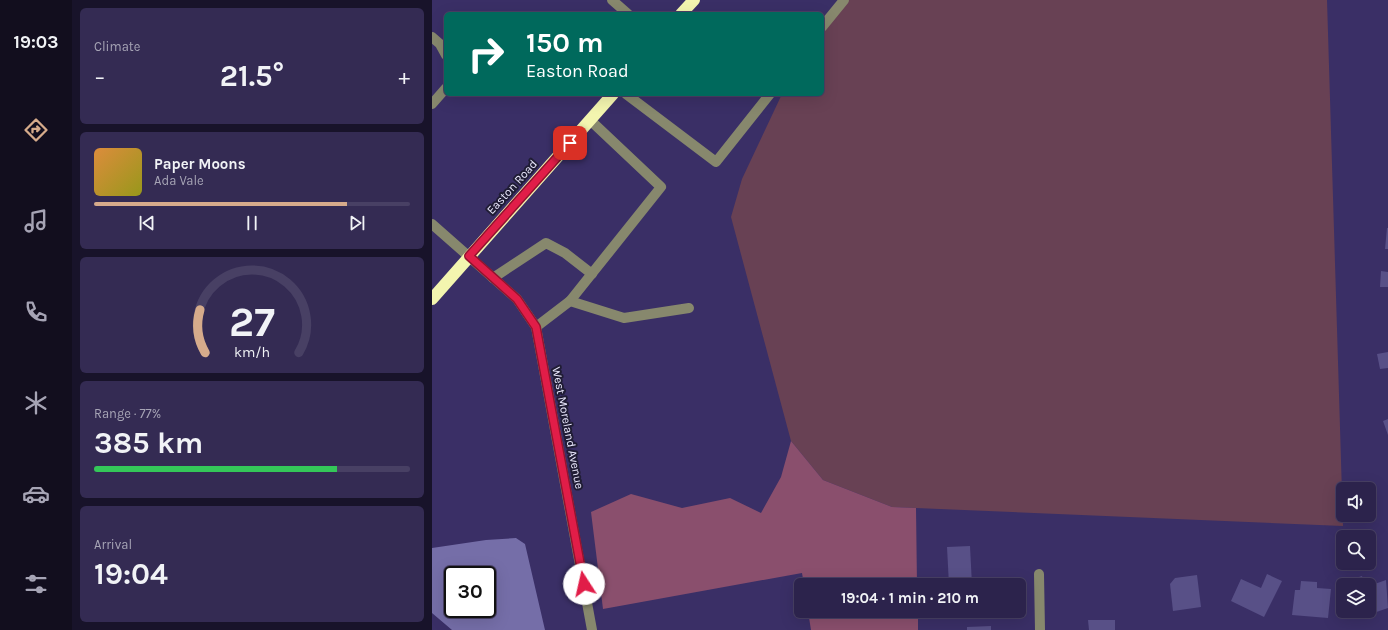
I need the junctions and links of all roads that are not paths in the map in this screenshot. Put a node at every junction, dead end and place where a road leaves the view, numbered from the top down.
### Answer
1 (612, 0) edge
2 (694, 0) edge
3 (844, 0) edge
4 (626, 12) edge
5 (684, 12) edge
6 (824, 25) edge
7 (432, 36) edge
8 (444, 51) edge
9 (444, 90) edge
10 (611, 96) edge
11 (629, 96) edge
12 (768, 96) edge
13 (432, 104) edge
14 (590, 120) junction
15 (432, 224) edge
16 (469, 256) junction
17 (592, 274) junction
18 (493, 278) junction
19 (432, 299) edge
20 (570, 300) junction
21 (689, 308) dead end
22 (536, 327) junction
23 (1039, 574) dead end
24 (592, 630) edge
25 (1040, 630) edge

1 - 4 street
2 - 5 highway
3 - 6 street
7 - 8 street
9 - 13 street
10 - 14 highway, Easton Road
11 - 12 street
14 - 16 highway, Easton Road
14 - 17 street
15 - 16 street, West Moreland Avenue
16 - 18 street, West Moreland Avenue
16 - 19 highway, Easton Road
17 - 18 street
17 - 20 street
18 - 22 street, West Moreland Avenue
20 - 21 street
20 - 22 street
22 - 24 street, West Moreland Avenue
23 - 25 street

